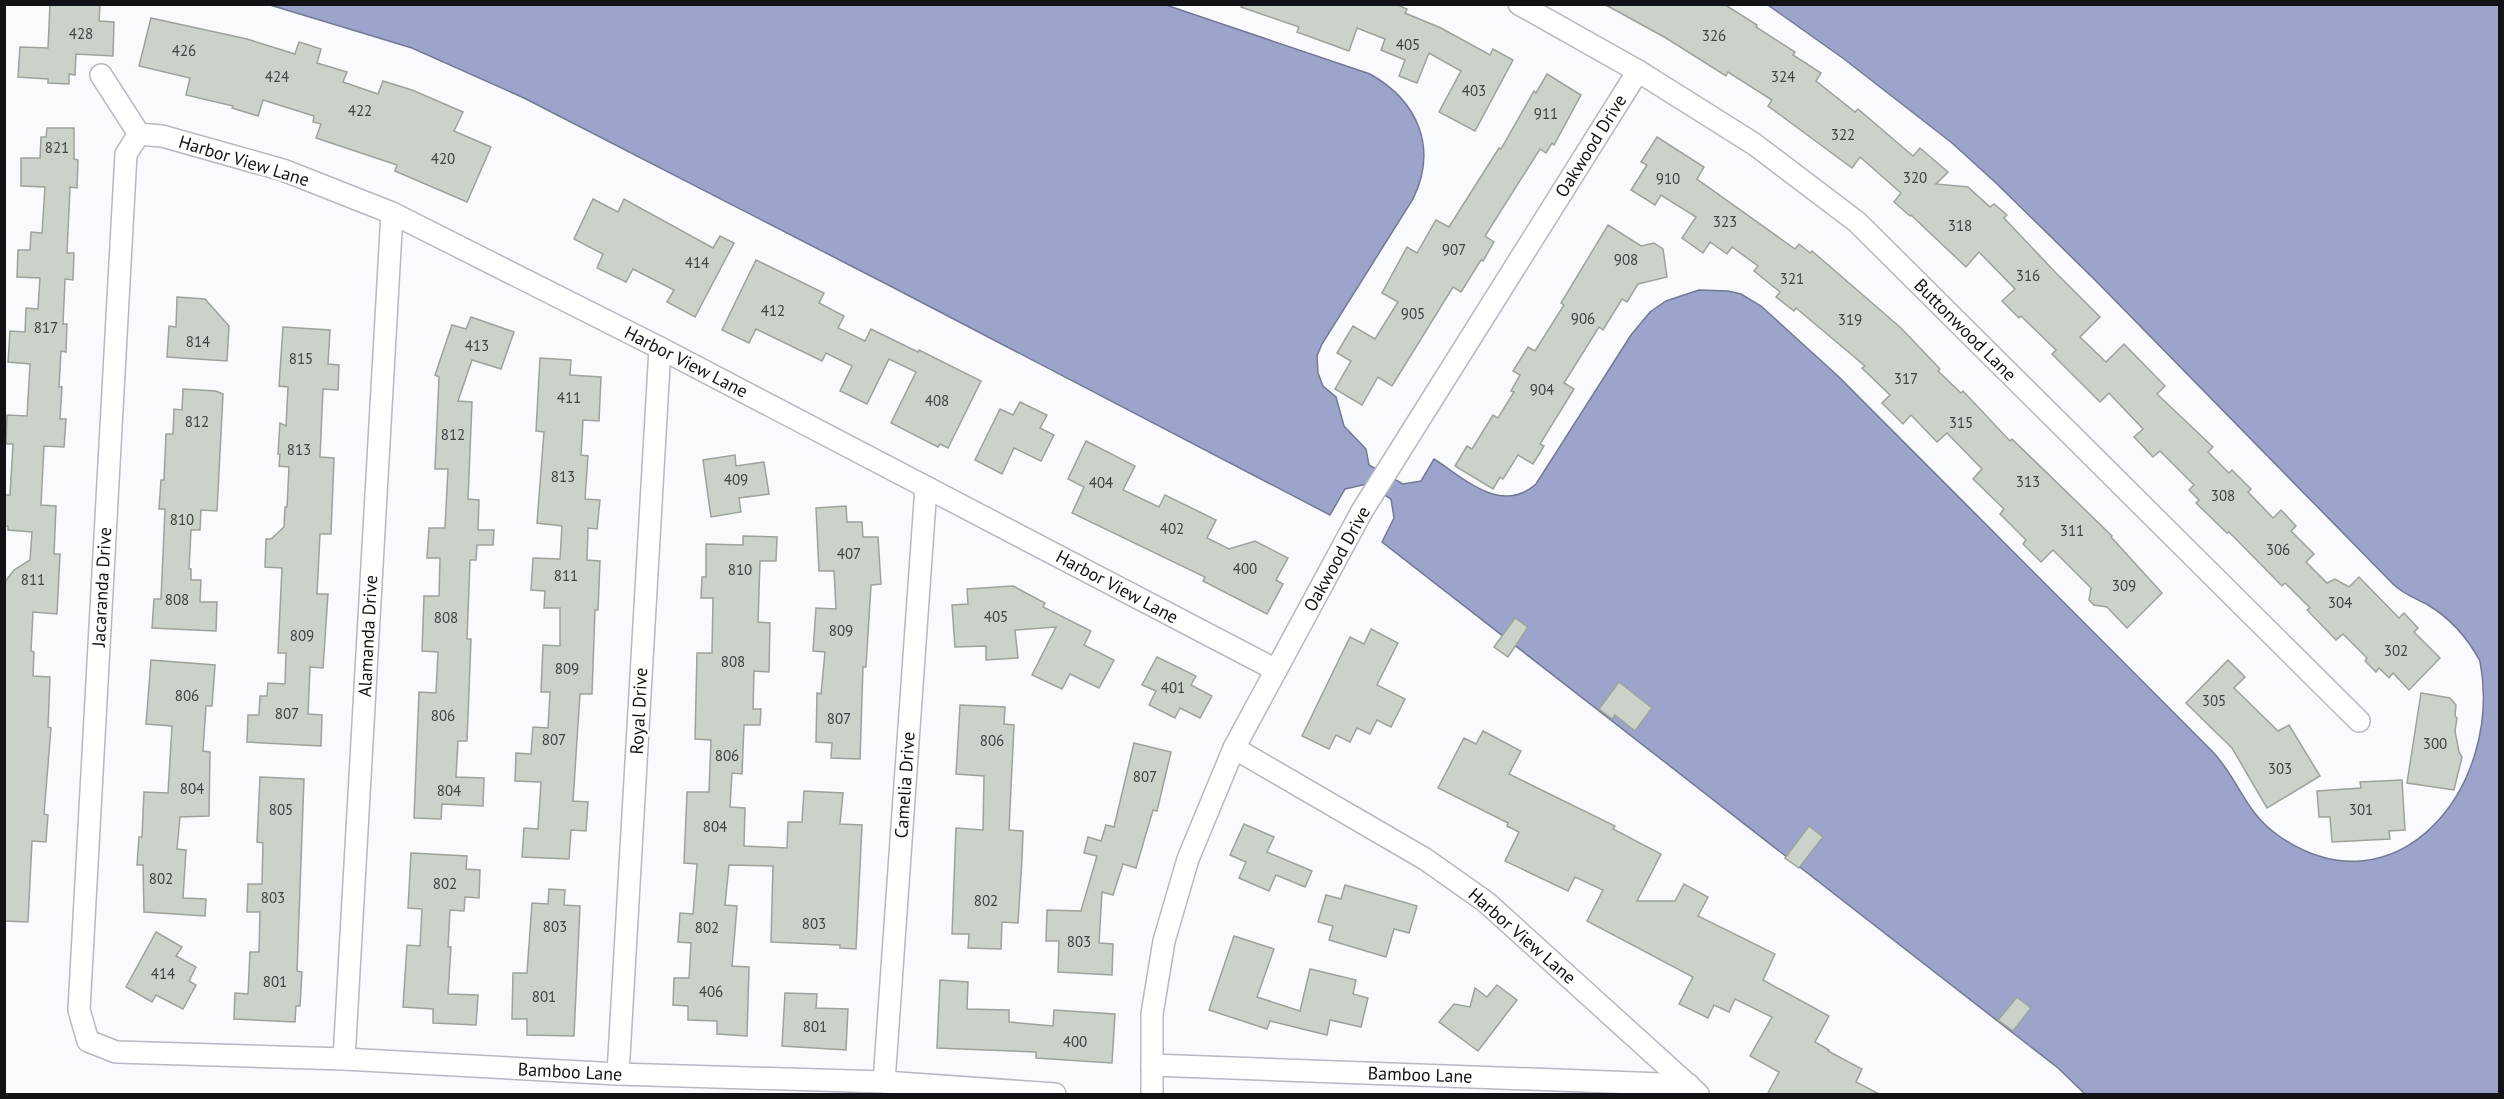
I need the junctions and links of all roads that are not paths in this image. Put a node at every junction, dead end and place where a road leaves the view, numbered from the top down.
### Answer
1 (1520, 4) edge
2 (1638, 70) junction
3 (101, 75) dead end
4 (139, 134) junction
5 (392, 213) junction
6 (660, 348) junction
7 (926, 488) junction
8 (1276, 670) junction
9 (2359, 721) dead end
10 (1234, 748) junction
11 (88, 1041) joint
12 (344, 1059) junction
13 (1152, 1065) junction
14 (618, 1074) junction
15 (884, 1082) junction
16 (1693, 1090) edge
17 (1055, 1095) edge
18 (1152, 1095) edge

1 - 2 street, Buttonwood Lane
2 - 8 street, Oakwood Drive
2 - 9 street, Buttonwood Lane
3 - 4 street
4 - 5 street, Harbor View Lane
4 - 11 street, Jacaranda Drive
5 - 6 street, Harbor View Lane
5 - 12 street, Alamanda Drive
6 - 7 street, Harbor View Lane
6 - 14 street, Royal Drive
7 - 8 street, Harbor View Lane
7 - 15 street, Camelia Drive
8 - 10 street, Oakwood Drive
10 - 13 street, Oakwood Drive
10 - 16 street, Harbor View Lane
11 - 12 street, Bamboo Lane
12 - 14 street, Bamboo Lane
13 - 16 street, Bamboo Lane
13 - 18 street, Oakwood Drive
14 - 15 street, Bamboo Lane
15 - 17 street, Bamboo Lane

